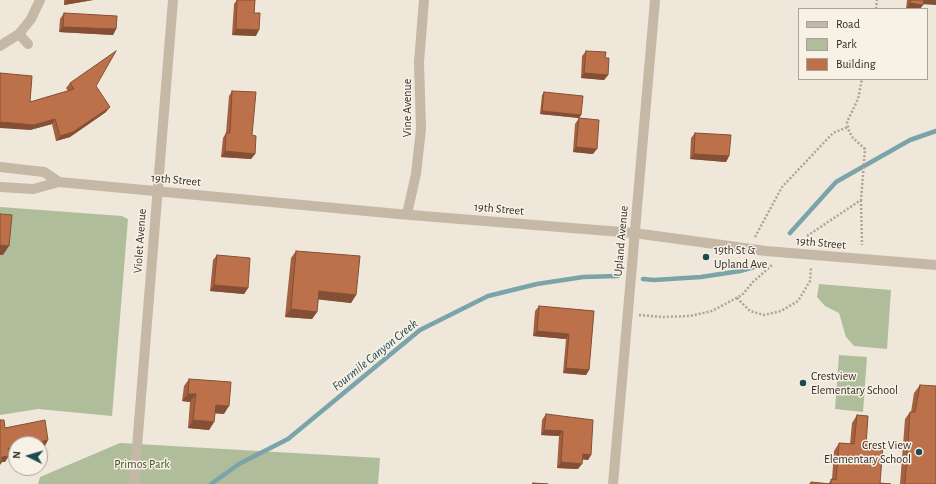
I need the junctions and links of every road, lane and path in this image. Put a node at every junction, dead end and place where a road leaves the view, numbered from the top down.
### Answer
1 (40, 0) edge
2 (173, 0) edge
3 (424, 0) edge
4 (655, 0) edge
5 (19, 34) junction
6 (28, 44) dead end
7 (0, 46) edge
8 (862, 80) edge
9 (848, 127) junction
10 (0, 167) edge
11 (59, 182) junction
12 (0, 187) edge
13 (157, 191) junction
14 (861, 200) junction
15 (407, 214) junction
16 (634, 233) junction
17 (807, 236) dead end
18 (862, 245) dead end
19 (754, 249) junction
20 (812, 261) dead end
21 (772, 265) dead end
22 (936, 265) edge
23 (737, 298) junction
24 (627, 314) junction
25 (134, 484) edge
26 (613, 484) edge

1 - 5 street
2 - 13 street, Violet Avenue
3 - 15 street, Vine Avenue
4 - 16 street, Upland Avenue
5 - 6 street
5 - 7 street
8 - 9 path
9 - 14 path
9 - 19 path
10 - 11 street, 19th Street
11 - 12 street, 19th Street
11 - 13 street, 19th Street
13 - 15 street, 19th Street
13 - 25 street, Violet Avenue
14 - 17 path
14 - 18 path
15 - 16 street, 19th Street
16 - 19 street, 19th Street
16 - 24 street, Upland Avenue
19 - 22 street, 19th Street
20 - 23 path
21 - 23 path
23 - 24 path
24 - 26 street, Upland Avenue

